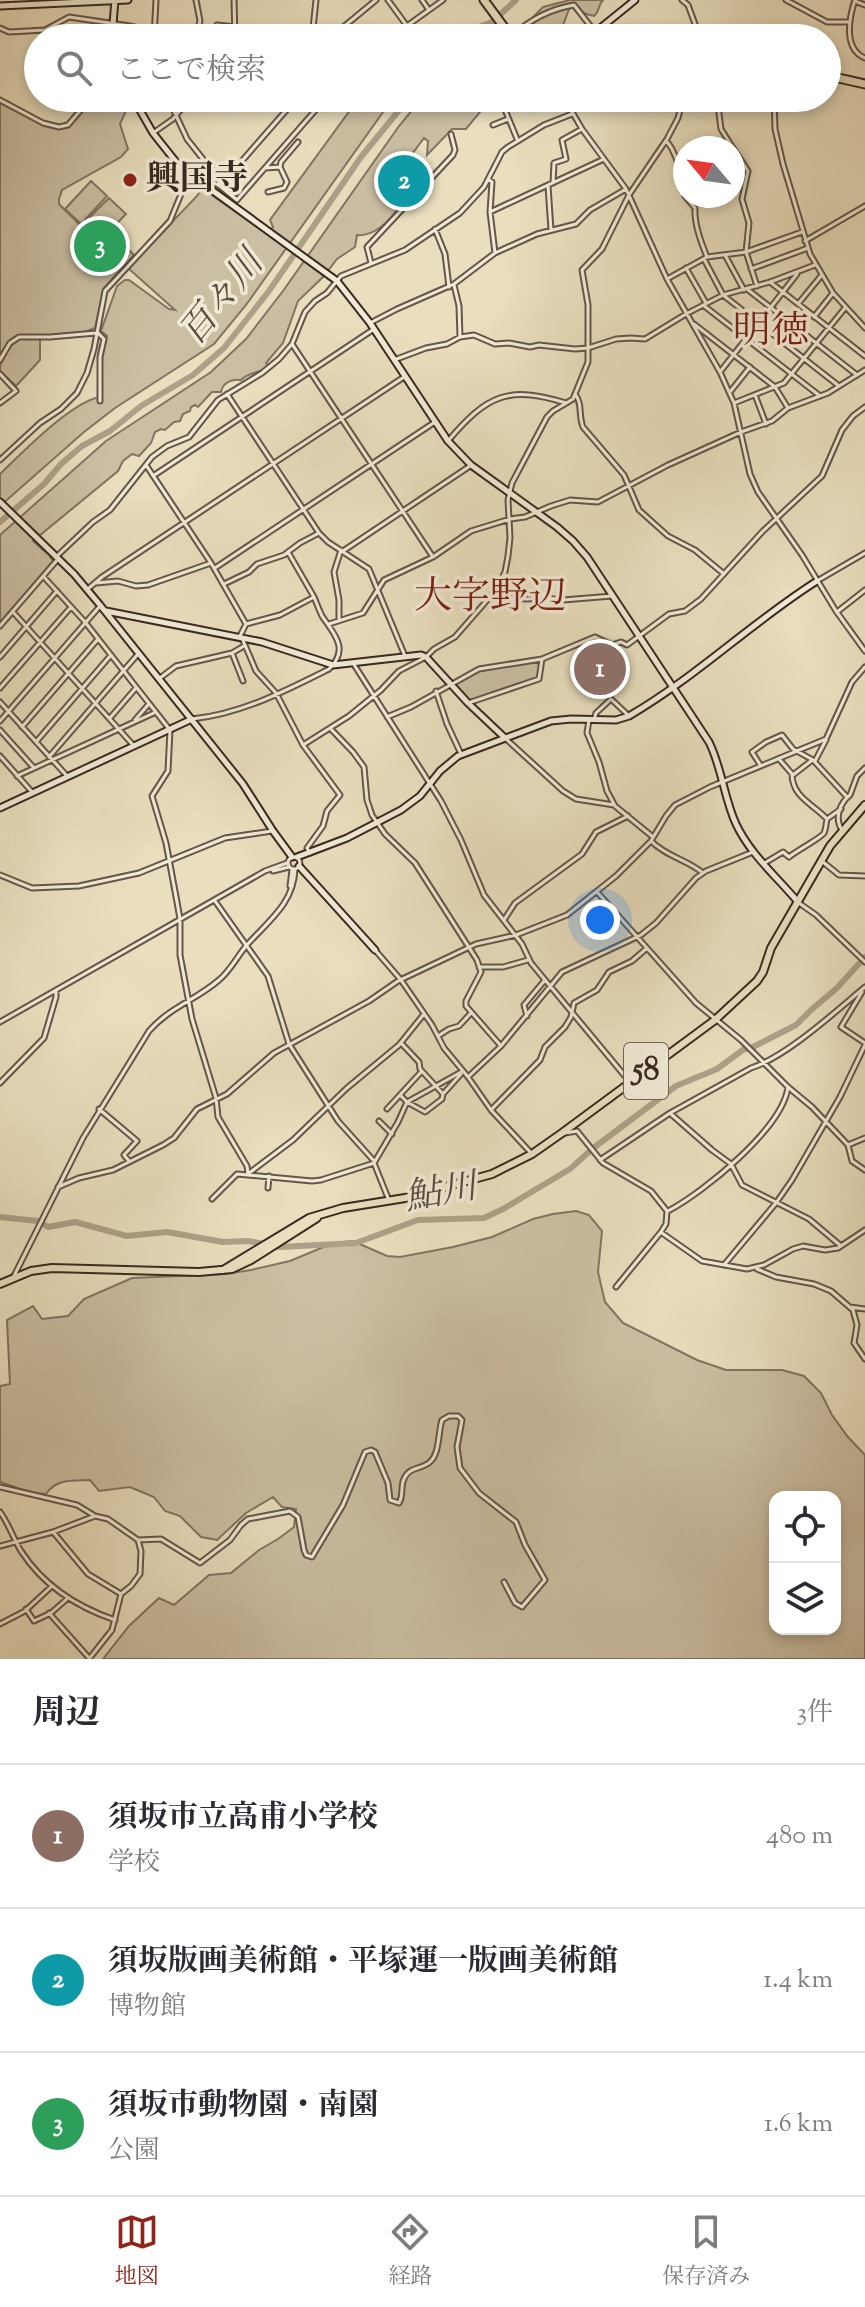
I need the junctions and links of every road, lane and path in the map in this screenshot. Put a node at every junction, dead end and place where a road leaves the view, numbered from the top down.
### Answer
1 (115, 0) edge
2 (128, 0) edge
3 (156, 0) edge
4 (196, 0) edge
5 (234, 0) edge
6 (316, 0) edge
7 (376, 0) edge
8 (388, 0) edge
9 (422, 0) edge
10 (443, 0) edge
11 (484, 0) edge
12 (635, 0) edge
13 (682, 0) edge
14 (693, 0) edge
15 (786, 0) edge
16 (855, 0) edge
17 (25, 2) edge
18 (688, 5) junction
19 (865, 5) edge
20 (0, 6) edge
21 (429, 10) junction
22 (849, 22) junction
23 (56, 24) edge
24 (113, 24) joint
25 (154, 24) edge
26 (199, 24) edge
27 (235, 24) edge
28 (313, 24) edge
29 (348, 24) edge
30 (406, 24) edge
31 (410, 24) edge
32 (502, 24) edge
33 (528, 24) edge
34 (589, 24) edge
35 (605, 24) edge
36 (695, 24) edge
37 (0, 28) edge
38 (24, 31) edge
39 (865, 58) edge
40 (841, 79) edge
41 (865, 84) edge
42 (0, 100) edge
43 (77, 112) edge
44 (141, 112) edge
45 (175, 112) edge
46 (179, 112) edge
47 (285, 112) edge
48 (314, 112) edge
49 (506, 112) edge
50 (680, 112) edge
51 (719, 112) edge
52 (774, 112) edge
53 (572, 114) joint
54 (176, 115) junction
55 (509, 119) junction
56 (493, 125) dead end
57 (582, 129) junction
58 (153, 133) junction
59 (451, 134) dead end
60 (725, 136) edge
61 (518, 140) junction
62 (666, 141) junction
63 (298, 142) dead end
64 (673, 148) edge
65 (604, 159) junction
66 (280, 167) junction
67 (265, 168) junction
68 (291, 170) dead end
69 (286, 176) junction
70 (193, 177) junction
71 (489, 180) junction
72 (199, 181) junction
73 (553, 183) junction
74 (548, 185) junction
75 (220, 186) junction
76 (626, 189) junction
77 (268, 192) dead end
78 (629, 195) junction
79 (865, 206) edge
80 (695, 208) edge
81 (745, 208) edge
82 (490, 212) junction
83 (435, 229) junction
84 (551, 230) junction
85 (802, 232) junction
86 (805, 241) junction
87 (808, 248) junction
88 (746, 252) junction
89 (495, 253) junction
90 (725, 255) junction
91 (706, 258) junction
92 (371, 263) junction
93 (815, 265) junction
94 (686, 268) junction
95 (751, 269) junction
96 (799, 271) junction
97 (822, 275) junction
98 (667, 279) junction
99 (337, 281) junction
100 (770, 282) junction
101 (452, 286) junction
102 (757, 286) junction
103 (745, 289) junction
104 (783, 291) junction
105 (833, 293) junction
106 (723, 295) junction
107 (704, 304) junction
108 (798, 304) junction
109 (771, 308) junction
110 (845, 308) junction
111 (686, 314) junction
112 (814, 317) junction
113 (691, 321) junction
114 (758, 323) junction
115 (372, 326) junction
116 (828, 328) junction
117 (865, 328) edge
118 (98, 333) junction
119 (460, 337) junction
120 (746, 339) junction
121 (816, 343) junction
122 (292, 344) junction
123 (588, 348) junction
124 (734, 354) junction
125 (865, 356) edge
126 (804, 358) junction
127 (0, 360) edge
128 (394, 360) junction
129 (750, 366) junction
130 (865, 370) edge
131 (310, 372) junction
132 (720, 372) junction
133 (0, 374) edge
134 (792, 374) junction
135 (857, 375) junction
136 (404, 377) junction
137 (839, 386) junction
138 (775, 387) junction
139 (730, 392) junction
140 (227, 394) junction
141 (575, 394) junction
142 (755, 395) junction
143 (820, 396) junction
144 (100, 401) dead end
145 (0, 403) edge
146 (567, 403) junction
147 (734, 403) junction
148 (865, 407) edge
149 (788, 408) junction
150 (243, 417) junction
151 (341, 418) junction
152 (435, 422) junction
153 (766, 424) junction
154 (741, 432) junction
155 (448, 441) junction
156 (0, 460) edge
157 (273, 463) junction
158 (373, 464) junction
159 (146, 465) junction
160 (471, 465) junction
161 (153, 476) junction
162 (629, 484) junction
163 (510, 493) junction
164 (0, 502) edge
165 (304, 510) junction
166 (403, 511) junction
167 (537, 512) junction
168 (777, 518) junction
169 (510, 519) junction
170 (184, 522) junction
171 (319, 533) junction
172 (342, 550) junction
173 (288, 552) junction
174 (865, 553) edge
175 (433, 557) junction
176 (57, 558) junction
177 (211, 563) junction
178 (215, 568) junction
179 (724, 574) junction
180 (43, 576) junction
181 (817, 581) junction
182 (94, 583) junction
183 (224, 584) junction
184 (87, 589) junction
185 (496, 590) junction
186 (865, 590) edge
187 (57, 591) junction
188 (377, 591) junction
189 (612, 596) junction
190 (314, 597) junction
191 (71, 607) junction
192 (103, 608) junction
193 (13, 612) junction
194 (837, 613) junction
195 (339, 619) junction
196 (85, 622) junction
197 (246, 624) junction
198 (329, 624) junction
199 (0, 626) edge
200 (26, 628) junction
201 (639, 636) junction
202 (241, 637) junction
203 (98, 639) junction
204 (40, 642) junction
205 (244, 646) junction
206 (865, 651) edge
207 (232, 653) junction
208 (138, 654) junction
209 (111, 655) junction
210 (405, 656) junction
211 (0, 657) edge
212 (426, 657) junction
213 (54, 658) junction
214 (542, 659) junction
215 (353, 663) junction
216 (333, 665) junction
217 (865, 667) edge
218 (124, 671) junction
219 (68, 674) junction
220 (159, 679) junction
221 (243, 681) dead end
222 (450, 684) junction
223 (137, 687) junction
224 (672, 687) junction
225 (0, 688) edge
226 (82, 689) junction
227 (436, 691) junction
228 (276, 693) junction
229 (373, 696) junction
230 (0, 702) edge
231 (96, 703) junction
232 (468, 703) junction
233 (149, 704) junction
234 (8, 711) junction
235 (156, 712) junction
236 (629, 716) junction
237 (386, 717) junction
238 (110, 718) junction
239 (192, 719) junction
240 (592, 720) junction
241 (0, 721) edge
242 (132, 723) junction
243 (22, 727) junction
244 (330, 728) junction
245 (119, 729) junction
246 (0, 730) edge
247 (170, 730) junction
248 (505, 738) junction
249 (826, 739) junction
250 (36, 742) junction
251 (303, 745) junction
252 (134, 746) junction
253 (798, 752) junction
254 (462, 755) junction
255 (0, 756) edge
256 (51, 758) junction
257 (779, 759) junction
258 (814, 761) junction
259 (761, 766) junction
260 (34, 768) junction
261 (865, 768) edge
262 (792, 774) junction
263 (17, 776) junction
264 (67, 776) junction
265 (724, 781) junction
266 (430, 783) junction
267 (33, 793) junction
268 (847, 797) junction
269 (615, 806) junction
270 (864, 807) edge
271 (0, 808) edge
272 (841, 809) junction
273 (628, 816) junction
274 (827, 819) junction
275 (377, 823) junction
276 (273, 831) junction
277 (842, 831) junction
278 (652, 839) junction
279 (753, 852) junction
280 (310, 853) junction
281 (169, 862) junction
282 (823, 862) junction
283 (294, 864) junction
284 (763, 864) junction
285 (703, 873) junction
286 (0, 875) edge
287 (865, 876) edge
288 (597, 892) junction
289 (215, 900) junction
290 (799, 902) junction
291 (180, 919) junction
292 (504, 920) junction
293 (516, 935) junction
294 (636, 936) junction
295 (247, 945) junction
296 (470, 947) junction
297 (647, 948) junction
298 (375, 950) joint
299 (528, 960) junction
300 (865, 962) edge
301 (479, 967) junction
302 (401, 980) junction
303 (545, 980) junction
304 (550, 986) junction
305 (864, 988) edge
306 (56, 990) junction
307 (534, 991) junction
308 (541, 998) junction
309 (188, 999) junction
310 (471, 1012) junction
311 (571, 1012) junction
312 (424, 1014) junction
313 (527, 1016) junction
314 (715, 1020) junction
315 (0, 1022) edge
316 (438, 1036) junction
317 (401, 1043) junction
318 (289, 1044) junction
319 (865, 1044) edge
320 (501, 1046) junction
321 (764, 1063) junction
322 (422, 1071) junction
323 (463, 1071) junction
324 (468, 1077) junction
325 (0, 1083) edge
326 (630, 1083) junction
327 (435, 1086) junction
328 (788, 1087) junction
329 (443, 1094) junction
330 (400, 1095) junction
331 (216, 1100) junction
332 (407, 1102) junction
333 (328, 1108) junction
334 (99, 1109) junction
335 (387, 1109) dead end
336 (491, 1110) junction
337 (670, 1113) junction
338 (583, 1117) junction
339 (379, 1121) dead end
340 (824, 1121) junction
341 (578, 1132) junction
342 (562, 1133) junction
343 (392, 1134) junction
344 (865, 1138) edge
345 (848, 1145) junction
346 (532, 1154) junction
347 (600, 1160) junction
348 (129, 1162) junction
349 (374, 1162) junction
350 (731, 1164) junction
351 (865, 1170) edge
352 (248, 1174) junction
353 (269, 1176) junction
354 (58, 1187) junction
355 (268, 1188) dead end
356 (212, 1199) dead end
357 (389, 1201) junction
358 (776, 1203) junction
359 (667, 1211) junction
360 (865, 1230) edge
361 (661, 1232) junction
362 (283, 1236) junction
363 (841, 1246) junction
364 (724, 1265) junction
365 (755, 1268) junction
366 (223, 1270) junction
367 (13, 1278) junction
368 (0, 1284) edge
369 (616, 1287) dead end
370 (850, 1307) junction
371 (865, 1309) edge
372 (865, 1359) edge
373 (0, 1487) edge
374 (0, 1512) edge
375 (95, 1516) junction
376 (53, 1532) junction
377 (138, 1540) junction
378 (15, 1541) junction
379 (0, 1546) edge
380 (504, 1582) dead end
381 (52, 1586) junction
382 (121, 1594) junction
383 (68, 1598) junction
384 (26, 1609) junction
385 (49, 1613) junction
386 (115, 1620) junction
387 (0, 1624) edge
388 (89, 1659) edge

1 - 2 street
1 - 17 street
1 - 24 street
3 - 25 street
4 - 26 street
5 - 27 street
6 - 28 street
7 - 29 street
8 - 30 street
9 - 21 street
10 - 21 street
11 - 32 highway
12 - 35 street
13 - 18 street
14 - 18 street
15 - 22 street
16 - 19 street
16 - 22 street
17 - 20 street
18 - 36 street
21 - 31 street
22 - 39 street
23 - 24 street
33 - 34 street
37 - 38 street
40 - 41 highway
42 - 43 street
44 - 58 street
45 - 54 street
46 - 54 street
47 - 75 street
48 - 67 street
49 - 55 street
50 - 62 street
51 - 60 street
52 - 85 street
53 - 57 street
53 - 61 street
54 - 58 street
54 - 75 street
55 - 56 street
55 - 61 street
57 - 65 street
57 - 73 street
58 - 70 street
59 - 92 street
61 - 71 street
62 - 64 street
62 - 78 street
63 - 66 street
65 - 73 street
65 - 76 street
66 - 67 street
66 - 69 street
67 - 75 street
68 - 69 street
69 - 77 street
70 - 72 street
70 - 118 street
71 - 82 street
71 - 83 street
72 - 75 street
72 - 99 street
73 - 74 street
74 - 82 street
74 - 84 street
76 - 78 street
76 - 84 street
78 - 98 street
78 - 123 street
79 - 86 street
80 - 91 street
81 - 88 street
82 - 89 street
83 - 92 street
83 - 101 street
84 - 89 street
85 - 86 street
85 - 88 street
86 - 87 street
87 - 93 street
87 - 95 street
88 - 90 street
88 - 95 street
89 - 101 street
90 - 91 street
90 - 103 street
91 - 94 street
91 - 106 street
92 - 99 street
93 - 96 street
93 - 97 street
94 - 98 street
94 - 107 street
95 - 102 street
96 - 100 street
96 - 104 street
97 - 105 street
97 - 108 street
98 - 111 street
99 - 115 street
99 - 122 street
100 - 102 street
100 - 104 street
101 - 115 street
101 - 119 street
102 - 103 street
103 - 106 street
103 - 109 street
104 - 108 street
104 - 109 street
105 - 110 street
105 - 112 street
106 - 107 street
106 - 114 street
107 - 111 street
107 - 120 street
108 - 112 street
109 - 114 street
109 - 121 street
110 - 116 street
110 - 117 street
111 - 113 street
111 - 123 street
112 - 116 street
113 - 124 street
113 - 132 street
114 - 120 street
114 - 126 street
115 - 128 street
115 - 131 street
116 - 121 street
116 - 125 street
118 - 127 street
118 - 144 street
118 - 156 street
119 - 123 street
119 - 128 street
120 - 124 street
120 - 134 street
121 - 126 street
121 - 135 street
122 - 131 street
122 - 140 street
123 - 141 street
124 - 129 street
124 - 132 street
126 - 134 street
126 - 137 street
128 - 136 street
129 - 138 street
129 - 139 street
130 - 135 street
131 - 150 street
131 - 151 street
132 - 139 street
133 - 145 street
134 - 138 street
134 - 143 street
135 - 137 street
136 - 151 street
136 - 152 street
137 - 143 street
138 - 142 street
138 - 149 street
139 - 147 street
140 - 150 street
140 - 159 street
141 - 146 street
141 - 162 street
142 - 147 street
142 - 153 street
143 - 149 street
146 - 155 street
146 - 163 street
147 - 154 street
148 - 168 street
149 - 153 street
150 - 157 street
150 - 161 street
151 - 157 street
151 - 158 street
152 - 155 street
152 - 158 street
153 - 154 street
154 - 162 street
154 - 168 street
155 - 160 street
157 - 165 street
157 - 170 street
158 - 165 street
158 - 166 street
159 - 161 street
159 - 176 street
160 - 163 street
160 - 166 street
161 - 170 street
162 - 167 street
162 - 179 street
163 - 167 street
163 - 169 street
164 - 176 street
165 - 171 street
165 - 178 street
166 - 172 street
166 - 175 street
167 - 169 street
167 - 189 street
168 - 179 street
168 - 181 street
169 - 175 street
169 - 185 street
170 - 177 street
170 - 182 street
171 - 172 street
171 - 173 street
172 - 188 street
172 - 195 street
173 - 183 street
173 - 190 street
174 - 181 street
175 - 188 street
176 - 180 street
176 - 184 street
177 - 178 street
177 - 182 street
178 - 183 street
179 - 201 street
180 - 187 street
180 - 193 street
181 - 194 street
181 - 224 street
182 - 184 street
183 - 197 street
184 - 192 street
185 - 189 street
185 - 212 street
186 - 194 street
187 - 191 street
187 - 200 street
188 - 195 street
188 - 210 street
189 - 201 street
190 - 197 street
190 - 198 street
191 - 196 street
191 - 204 street
192 - 196 street
192 - 202 street
192 - 208 street
193 - 199 street
193 - 200 street
194 - 206 street
195 - 198 street
196 - 203 street
196 - 213 street
197 - 202 street
198 - 216 street
200 - 204 street
200 - 211 street
201 - 214 street
201 - 224 street
202 - 205 street
202 - 216 street
203 - 209 street
203 - 219 street
204 - 213 street
204 - 225 street
205 - 207 street
205 - 228 street
207 - 220 street
207 - 221 street
208 - 218 street
208 - 220 street
209 - 218 street
209 - 226 street
210 - 212 street
210 - 215 street
212 - 222 street
212 - 229 street
213 - 219 street
213 - 234 street
214 - 222 street
214 - 232 street
215 - 216 street
215 - 229 street
216 - 228 street
217 - 249 street
218 - 223 street
218 - 231 street
219 - 226 street
219 - 243 street
220 - 239 street
222 - 227 street
222 - 232 street
223 - 233 street
223 - 238 street
224 - 236 street
224 - 265 street
226 - 231 street
226 - 250 street
227 - 237 street
227 - 254 street
228 - 239 street
228 - 251 street
229 - 237 street
229 - 244 street
230 - 234 street
231 - 238 street
231 - 256 street
232 - 248 street
233 - 235 street
233 - 242 street
234 - 241 street
234 - 243 street
235 - 242 street
235 - 247 street
236 - 240 street
236 - 240 street
237 - 266 street
238 - 245 street
239 - 247 street
239 - 276 street
240 - 248 street
240 - 269 street
242 - 245 street
243 - 250 street
244 - 251 street
244 - 275 street
245 - 252 street
245 - 256 street
246 - 260 street
247 - 252 street
247 - 281 street
248 - 254 street
248 - 269 street
249 - 253 street
249 - 258 street
250 - 256 street
251 - 280 street
252 - 264 street
253 - 257 street
253 - 258 street
253 - 259 street
254 - 266 street
255 - 263 street
256 - 260 street
256 - 264 street
257 - 259 street
257 - 262 street
258 - 262 street
258 - 268 street
259 - 265 street
260 - 263 street
261 - 268 street
262 - 274 street
263 - 267 street
264 - 267 street
265 - 278 street
265 - 279 street
266 - 275 street
266 - 292 street
267 - 271 street
268 - 272 street
269 - 273 street
270 - 277 main road, 58
272 - 274 street
272 - 277 street
273 - 278 street
273 - 292 street
274 - 284 street
275 - 280 street
275 - 296 street
276 - 281 street
276 - 283 street
277 - 282 main road, 58
278 - 285 street
278 - 288 street
279 - 284 street
279 - 285 street
280 - 283 street
281 - 286 street
281 - 291 street
282 - 287 street
282 - 290 main road, 58
283 - 289 street
283 - 295 street
283 - 298 street
284 - 290 street
285 - 294 street
288 - 293 street
288 - 294 street
289 - 291 street
289 - 295 street
290 - 300 street
290 - 314 main road, 58
291 - 306 street
291 - 309 street
292 - 293 street
293 - 296 street
293 - 299 street
294 - 297 street
294 - 304 street
295 - 309 street
295 - 318 street
296 - 301 street
296 - 302 street
297 - 311 street
297 - 314 street
298 - 302 street
299 - 301 street
299 - 303 street
301 - 310 street
302 - 312 street
302 - 318 street
303 - 304 street
303 - 307 street
304 - 308 street
304 - 311 street
305 - 319 street
305 - 321 street
306 - 315 street
306 - 325 street
307 - 308 street
307 - 313 street
308 - 313 street
309 - 331 street
309 - 334 street
310 - 316 street
310 - 320 street
311 - 326 street
311 - 336 street
312 - 316 street
312 - 317 street
313 - 320 street
314 - 321 street
314 - 326 main road, 58
316 - 323 street
317 - 322 street
317 - 333 street
318 - 331 street
318 - 333 street
319 - 340 street
320 - 324 street
321 - 328 street
321 - 337 street
322 - 327 street
322 - 330 street
323 - 324 street
323 - 327 street
323 - 329 street
324 - 336 street
326 - 338 main road, 58
327 - 329 street
327 - 332 street
328 - 340 street
328 - 350 street
329 - 332 street
330 - 332 street
330 - 335 street
331 - 348 street
331 - 352 street
332 - 343 street
333 - 349 street
333 - 352 street
334 - 348 street
334 - 354 street
336 - 346 street
337 - 347 street
337 - 350 street
338 - 341 street
338 - 342 main road, 58
339 - 343 street
340 - 345 street
340 - 358 street
341 - 342 street
341 - 347 street
342 - 346 main road, 58
343 - 349 street
344 - 345 street
345 - 351 street
346 - 357 main road, 58
347 - 359 street
348 - 354 street
349 - 353 street
349 - 357 street
350 - 358 street
350 - 359 street
352 - 353 street
352 - 356 street
353 - 355 street
354 - 367 street
357 - 362 main road, 58
358 - 363 street
358 - 364 street
359 - 361 street
360 - 363 street
361 - 364 street
361 - 369 street
362 - 366 main road, 58
362 - 366 main road, 58
363 - 365 street
364 - 365 street
365 - 370 street
366 - 367 main road, 58
367 - 368 main road, 58
370 - 371 street
370 - 372 street
373 - 375 street
374 - 378 street
375 - 376 street
375 - 377 street
376 - 378 street
376 - 382 street
377 - 380 street
377 - 382 street
378 - 379 street
378 - 381 street
381 - 383 street
381 - 384 street
382 - 386 street
383 - 385 street
383 - 386 street
384 - 385 street
384 - 387 street
385 - 388 street
386 - 388 street

